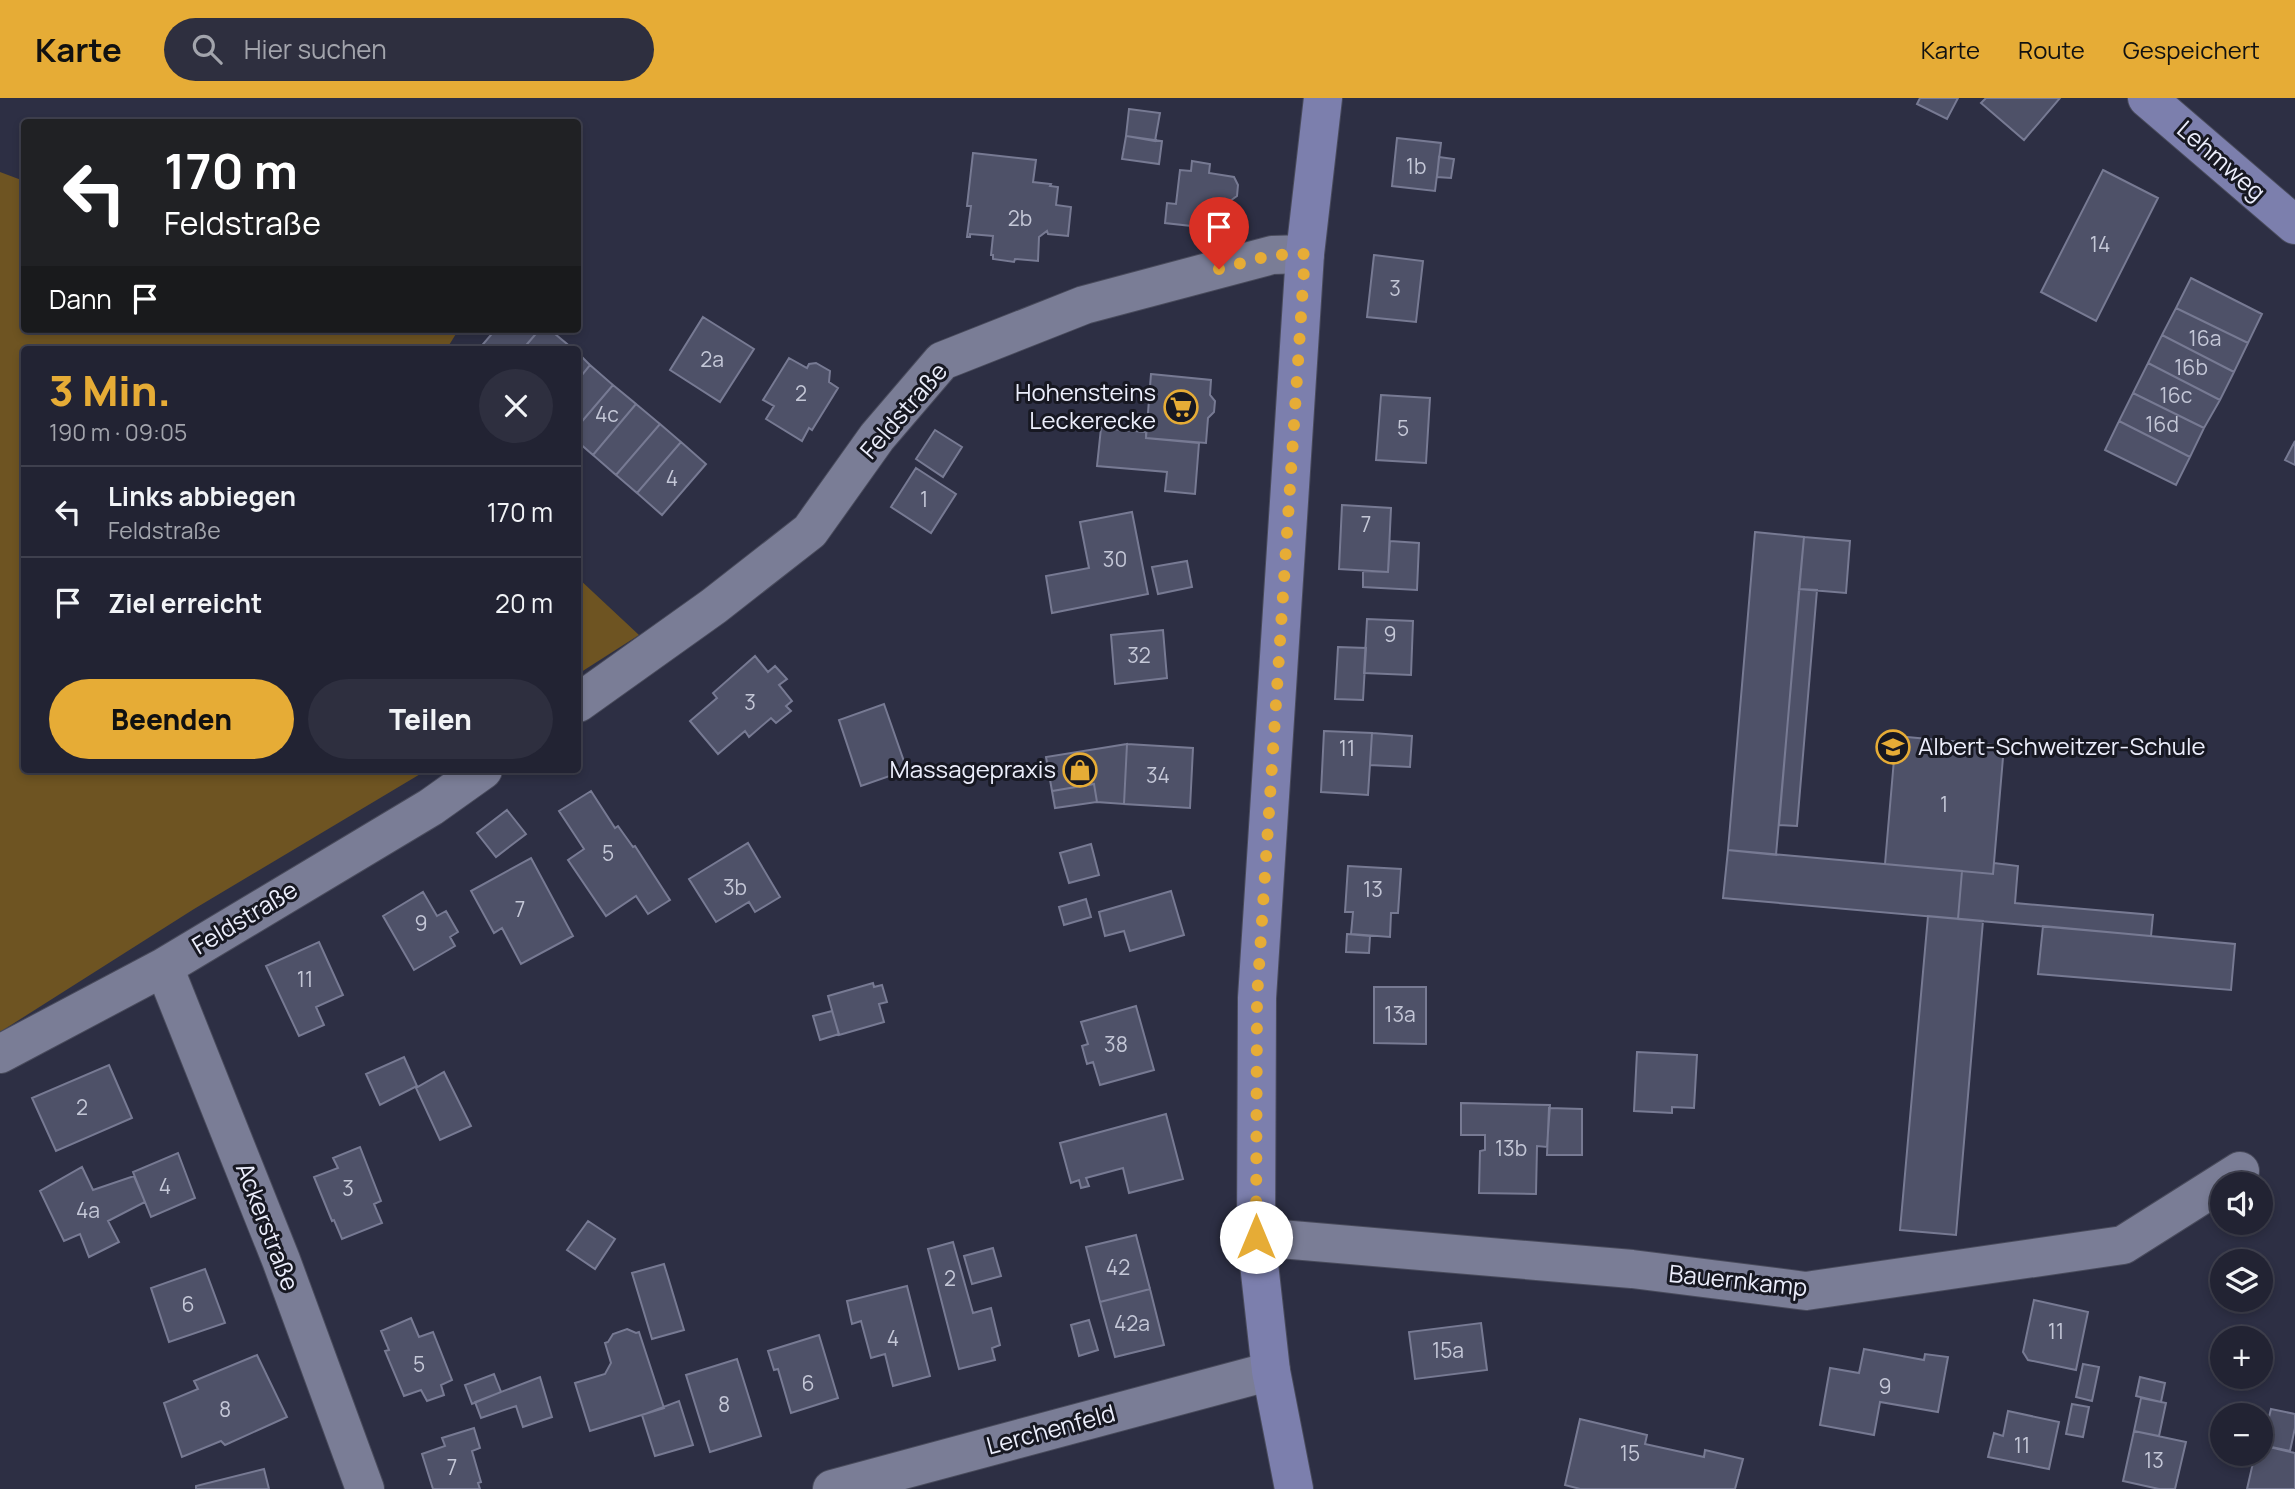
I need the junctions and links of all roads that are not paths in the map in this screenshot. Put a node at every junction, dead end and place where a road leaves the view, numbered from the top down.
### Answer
1 (1323, 98) edge
2 (2147, 98) edge
3 (2295, 225) edge
4 (1305, 254) junction
5 (581, 701) edge
6 (479, 773) edge
7 (163, 967) junction
8 (0, 1054) edge
9 (2240, 1171) dead end
10 (1256, 1237) junction
11 (1270, 1371) junction
12 (365, 1489) edge
13 (832, 1489) edge
14 (1294, 1489) edge

1 - 4 street
2 - 3 street, Lehmweg
4 - 5 street, Feldstraße
4 - 10 street
6 - 7 street, Feldstraße
7 - 8 street, Feldstraße
7 - 12 street, Ackerstraße
9 - 10 street, Bauernkamp
10 - 11 street
11 - 13 street, Lerchenfeld
11 - 14 street

